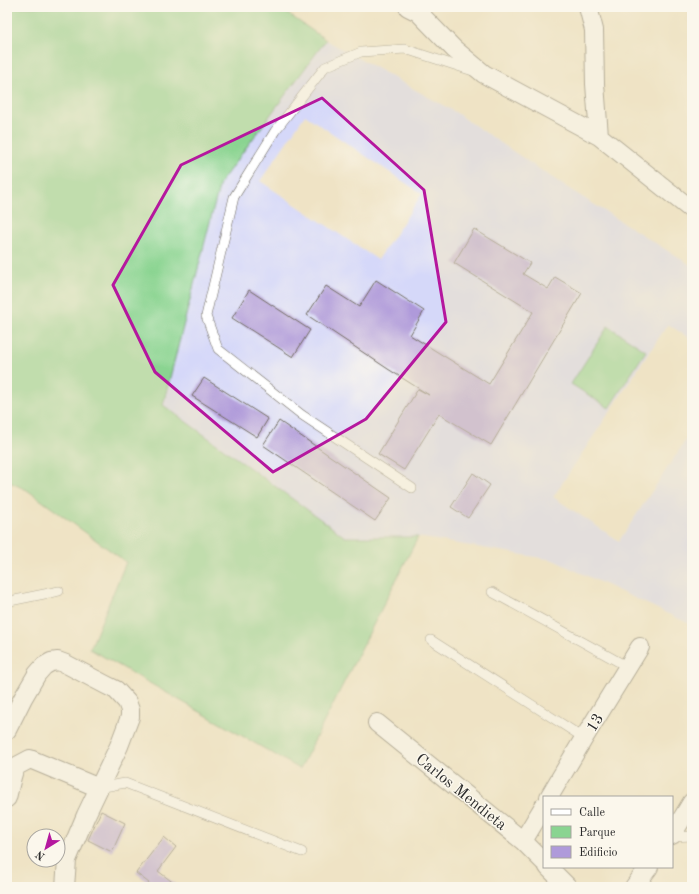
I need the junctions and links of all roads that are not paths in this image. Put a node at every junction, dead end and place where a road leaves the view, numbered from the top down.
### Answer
1 (408, 7) edge
2 (588, 7) edge
3 (484, 74) junction
4 (599, 136) junction
5 (692, 210) edge
6 (412, 488) dead end
7 (59, 591) dead end
8 (492, 592) dead end
9 (7, 600) edge
10 (431, 640) dead end
11 (640, 647) dead end
12 (628, 667) junction
13 (377, 723) dead end
14 (7, 730) edge
15 (584, 738) junction
16 (99, 788) junction
17 (550, 796) edge
18 (7, 798) edge
19 (692, 802) edge
20 (543, 808) edge
21 (673, 834) edge
22 (673, 836) edge
23 (692, 836) edge
24 (523, 841) junction
25 (302, 852) dead end
26 (543, 861) edge
27 (549, 868) edge
28 (648, 868) edge
29 (65, 887) edge
30 (568, 887) edge
31 (634, 887) edge

1 - 3 street
2 - 4 street
3 - 4 street
3 - 6 lane
4 - 5 street
7 - 9 lane
8 - 12 lane
10 - 15 lane
11 - 12 street, 13
12 - 15 street, 13
13 - 24 street, Carlos Mendieta
14 - 16 street
15 - 17 street, 13
16 - 18 street
16 - 25 lane
16 - 29 street
19 - 21 street
20 - 24 street
22 - 23 lane
24 - 26 street, Carlos Mendieta
27 - 30 street
28 - 31 street

